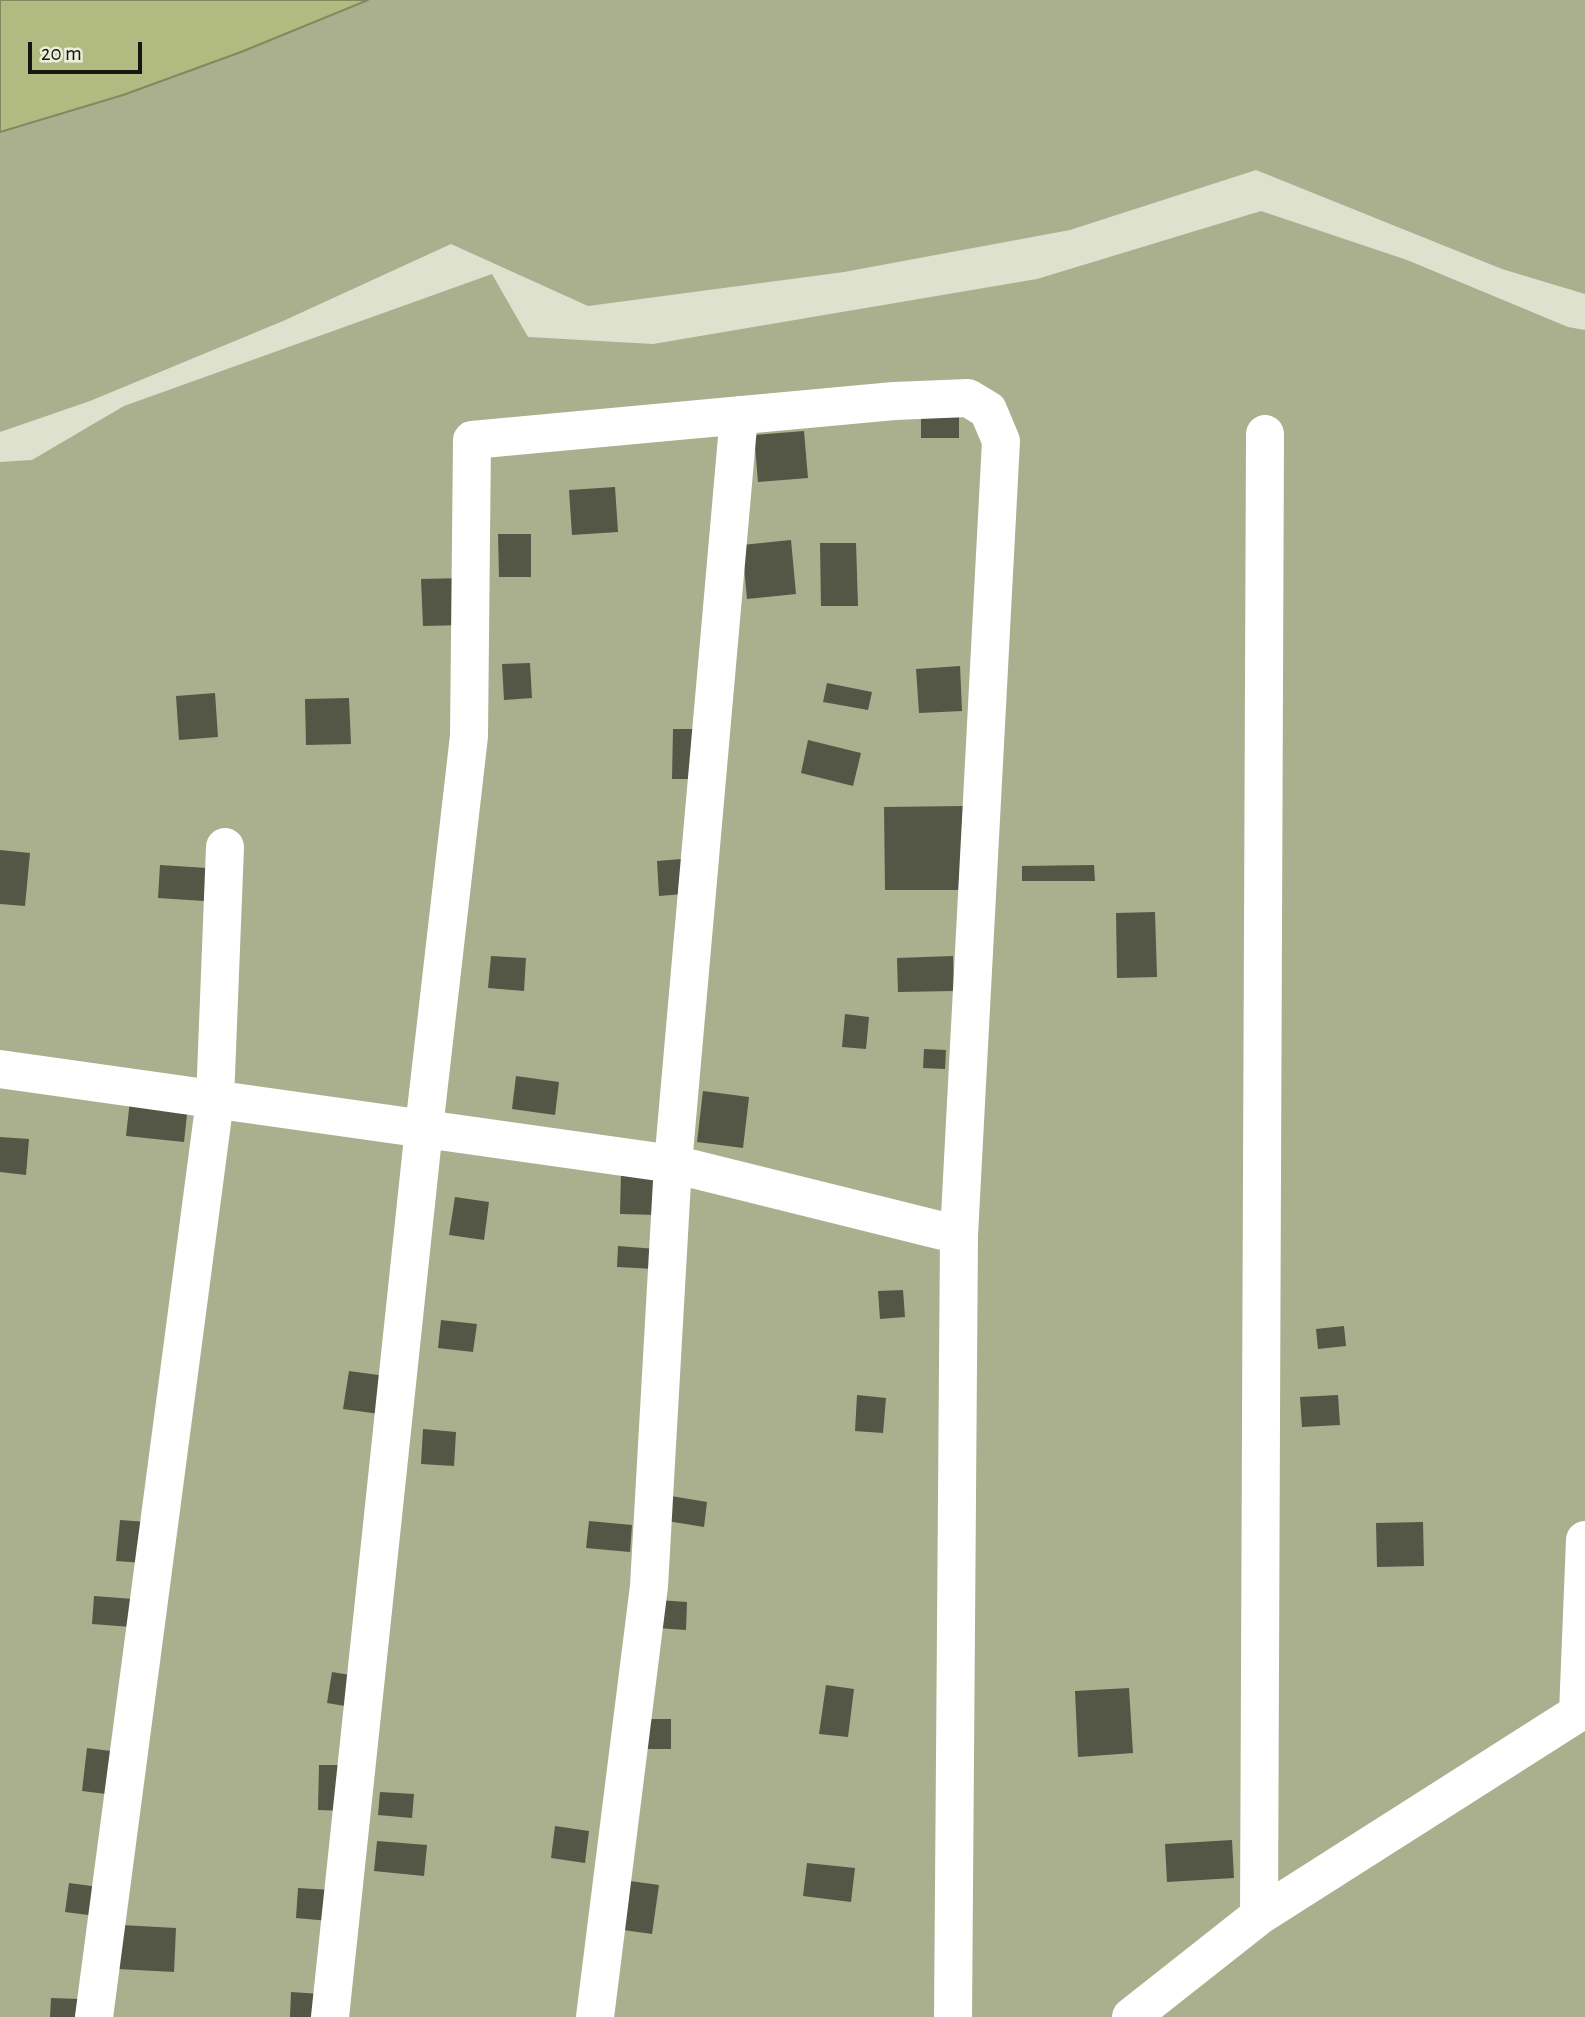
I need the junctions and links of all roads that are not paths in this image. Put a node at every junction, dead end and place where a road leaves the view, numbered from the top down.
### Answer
1 (739, 415) junction
2 (1265, 434) dead end
3 (225, 847) dead end
4 (0, 1069) edge
5 (215, 1100) junction
6 (424, 1128) junction
7 (673, 1164) junction
8 (960, 1235) junction
9 (1585, 1540) edge
10 (1259, 1916) junction
11 (94, 2017) edge
12 (330, 2017) edge
13 (595, 2017) edge
14 (953, 2017) edge
15 (1131, 2017) edge

1 - 6 street
1 - 7 street
1 - 8 street
2 - 10 street
3 - 5 street
4 - 5 street
5 - 6 street
5 - 11 street
6 - 7 street
6 - 12 street
7 - 8 street
7 - 13 street
8 - 14 street
9 - 10 street
10 - 15 street

